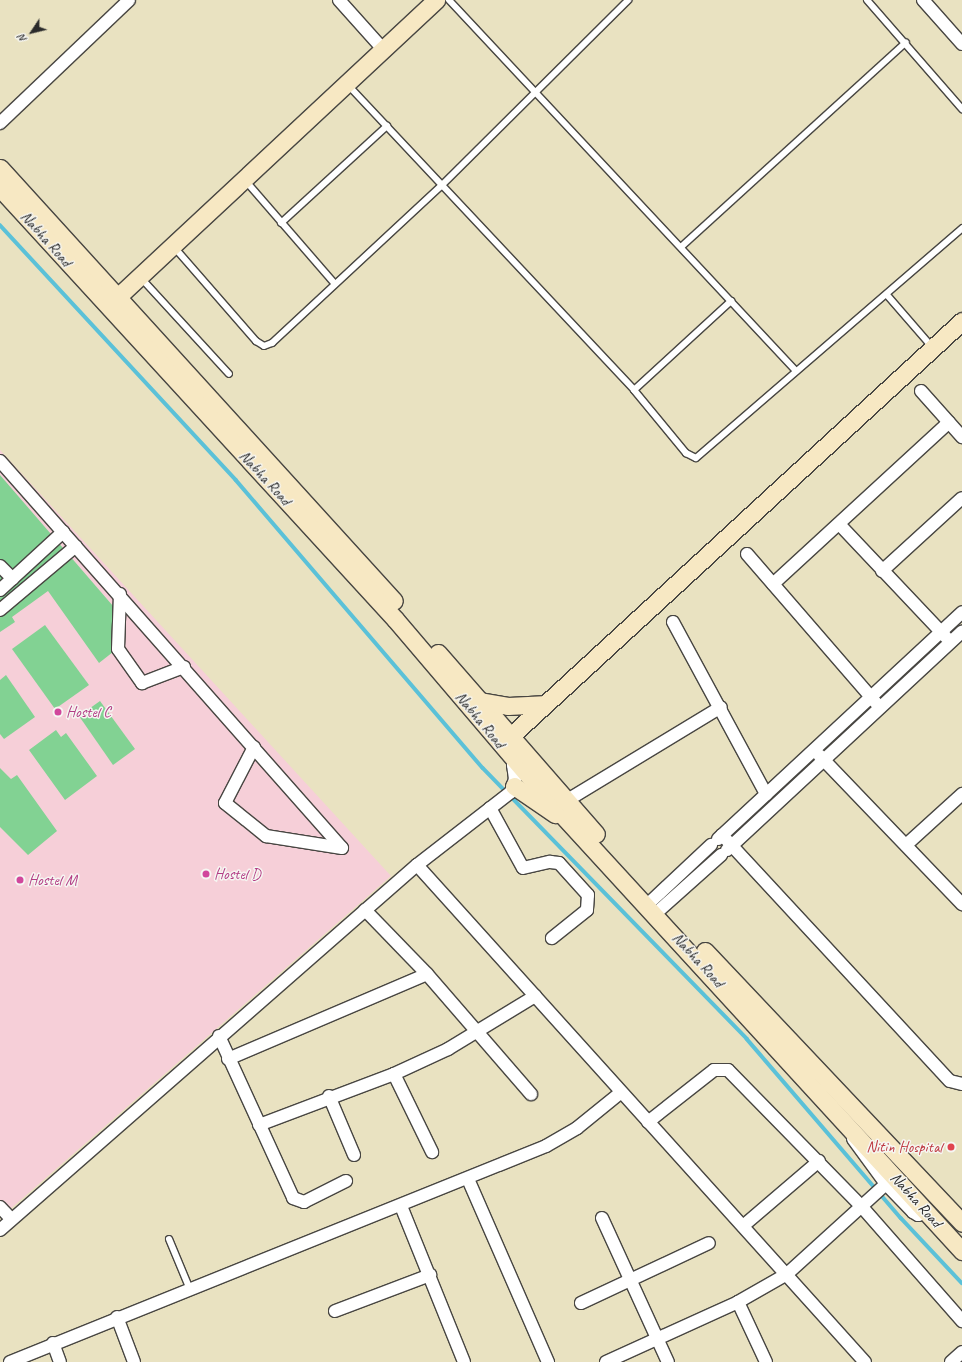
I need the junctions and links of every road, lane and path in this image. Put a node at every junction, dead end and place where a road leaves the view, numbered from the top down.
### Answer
1 (129, 0) edge
2 (339, 0) edge
3 (436, 0) edge
4 (449, 0) edge
5 (628, 0) edge
6 (867, 0) edge
7 (922, 0) edge
8 (906, 42) junction
9 (962, 44) edge
10 (382, 48) junction
11 (345, 82) junction
12 (535, 91) junction
13 (962, 109) edge
14 (0, 123) edge
15 (387, 126) junction
16 (0, 168) edge
17 (243, 178) junction
18 (441, 186) junction
19 (0, 188) edge
20 (281, 223) junction
21 (962, 228) edge
22 (172, 244) junction
23 (681, 246) junction
24 (138, 275) junction
25 (336, 284) junction
26 (888, 295) junction
27 (731, 301) junction
28 (112, 302) junction
29 (962, 321) edge
30 (932, 346) junction
31 (796, 371) junction
32 (229, 374) dead end
33 (634, 390) junction
34 (921, 391) dead end
35 (949, 422) junction
36 (962, 436) edge
37 (0, 461) edge
38 (962, 498) edge
39 (839, 524) junction
40 (63, 532) junction
41 (76, 546) junction
42 (747, 554) dead end
43 (347, 558) junction
44 (0, 566) edge
45 (882, 571) junction
46 (13, 579) junction
47 (773, 584) junction
48 (0, 590) edge
49 (120, 594) junction
50 (0, 610) edge
51 (962, 612) edge
52 (673, 622) dead end
53 (941, 632) junction
54 (962, 632) edge
55 (951, 643) junction
56 (184, 667) junction
57 (871, 697) junction
58 (480, 701) junction
59 (543, 704) junction
60 (721, 707) junction
61 (881, 708) junction
62 (505, 740) junction
63 (254, 747) junction
64 (814, 750) junction
65 (520, 757) junction
66 (825, 761) junction
67 (510, 791) junction
68 (766, 794) junction
69 (962, 794) edge
70 (566, 801) junction
71 (490, 808) junction
72 (565, 818) junction
73 (717, 840) junction
74 (906, 845) junction
75 (727, 850) junction
76 (417, 865) junction
77 (962, 904) edge
78 (655, 906) junction
79 (365, 910) junction
80 (552, 938) dead end
81 (427, 974) junction
82 (535, 996) junction
83 (477, 1032) junction
84 (219, 1036) junction
85 (228, 1059) junction
86 (394, 1074) junction
87 (962, 1084) edge
88 (620, 1093) junction
89 (531, 1094) dead end
90 (329, 1096) junction
91 (648, 1122) junction
92 (848, 1125) junction
93 (259, 1126) junction
94 (432, 1152) dead end
95 (354, 1155) dead end
96 (819, 1161) junction
97 (468, 1179) junction
98 (346, 1181) dead end
99 (881, 1189) junction
100 (402, 1206) junction
101 (0, 1207) edge
102 (862, 1207) junction
103 (927, 1212) junction
104 (602, 1218) dead end
105 (11, 1219) junction
106 (962, 1223) edge
107 (743, 1226) junction
108 (0, 1230) edge
109 (169, 1239) dead end
110 (709, 1243) dead end
111 (962, 1251) edge
112 (787, 1274) junction
113 (430, 1275) junction
114 (631, 1280) junction
115 (190, 1287) junction
116 (738, 1302) junction
117 (581, 1303) dead end
118 (335, 1311) dead end
119 (117, 1317) junction
120 (962, 1321) edge
121 (658, 1337) junction
122 (52, 1344) junction
123 (962, 1352) edge
124 (10, 1362) edge
125 (60, 1362) edge
126 (134, 1362) edge
127 (464, 1362) edge
128 (548, 1362) edge
129 (606, 1362) edge
130 (668, 1362) edge
131 (766, 1362) edge
132 (865, 1362) edge
133 (951, 1362) edge

1 - 14 street
2 - 10 street
3 - 10 main road
4 - 12 lane
5 - 12 lane
6 - 8 lane
7 - 9 street
8 - 13 lane
8 - 23 lane
10 - 11 main road
11 - 15 lane
11 - 17 main road
12 - 18 lane
12 - 23 lane
15 - 18 lane
15 - 20 lane
16 - 28 main road, Nabha Road
17 - 20 lane
17 - 22 main road
18 - 25 lane
18 - 33 lane
19 - 28 main road, Nabha Road
20 - 25 lane
21 - 26 lane
22 - 24 main road
22 - 25 lane
23 - 27 lane
24 - 28 main road
24 - 32 lane
26 - 30 lane
26 - 31 lane
27 - 31 lane
27 - 33 lane
28 - 43 main road, Nabha Road
29 - 30 main road
30 - 59 main road
31 - 33 lane
34 - 35 street
35 - 36 street
35 - 39 street
37 - 40 street
38 - 45 street
39 - 45 street
39 - 47 street
40 - 41 street
40 - 46 street
41 - 49 street
41 - 50 street
42 - 47 street
43 - 58 main road, Nabha Road
43 - 62 main road, Nabha Road
44 - 46 street
45 - 53 street
46 - 48 street
47 - 57 street
49 - 56 street
49 - 56 street
51 - 53 street
52 - 60 street
53 - 55 street
53 - 57 street
54 - 55 street
55 - 61 street
56 - 63 street
57 - 61 street
57 - 64 street
58 - 59 main road
58 - 62 main road, Nabha Road
59 - 62 main road
60 - 68 street
60 - 70 street
61 - 66 street
62 - 65 main road, Nabha Road
63 - 63 street
64 - 66 street
64 - 68 street
65 - 67 street
65 - 70 main road, Nabha Road
65 - 72 main road, Nabha Road
66 - 74 street
66 - 75 street
67 - 71 street
67 - 72 main road
68 - 73 street
69 - 74 street
70 - 78 main road, Nabha Road
71 - 76 street
71 - 80 street
72 - 78 main road, Nabha Road
73 - 75 street
73 - 78 street
74 - 77 street
75 - 78 street
75 - 87 street
76 - 79 street
76 - 82 street
78 - 92 main road, Nabha Road
78 - 106 main road, Nabha Road
79 - 81 street
79 - 84 street
81 - 83 street
81 - 85 street
82 - 83 street
82 - 88 street
83 - 86 street
83 - 89 street
84 - 85 street
84 - 105 street
85 - 93 street
86 - 90 street
86 - 94 street
88 - 91 street
88 - 97 street
90 - 93 street
90 - 95 street
91 - 96 street
91 - 107 street
92 - 99 street
92 - 103 main road, Nabha Road
93 - 98 street
96 - 102 street
96 - 107 street
97 - 100 street
97 - 128 street
99 - 102 street
99 - 103 street
100 - 113 street
100 - 115 street
101 - 105 street
102 - 112 street
102 - 120 street
103 - 111 main road, Nabha Road
104 - 114 street
105 - 108 street
107 - 112 street
109 - 115 lane
110 - 114 street
112 - 116 street
112 - 132 street
113 - 118 street
113 - 127 street
114 - 117 street
114 - 121 street
115 - 119 street
116 - 121 street
116 - 131 street
119 - 122 street
119 - 126 street
121 - 129 street
121 - 130 street
122 - 124 street
122 - 125 street
123 - 133 street

